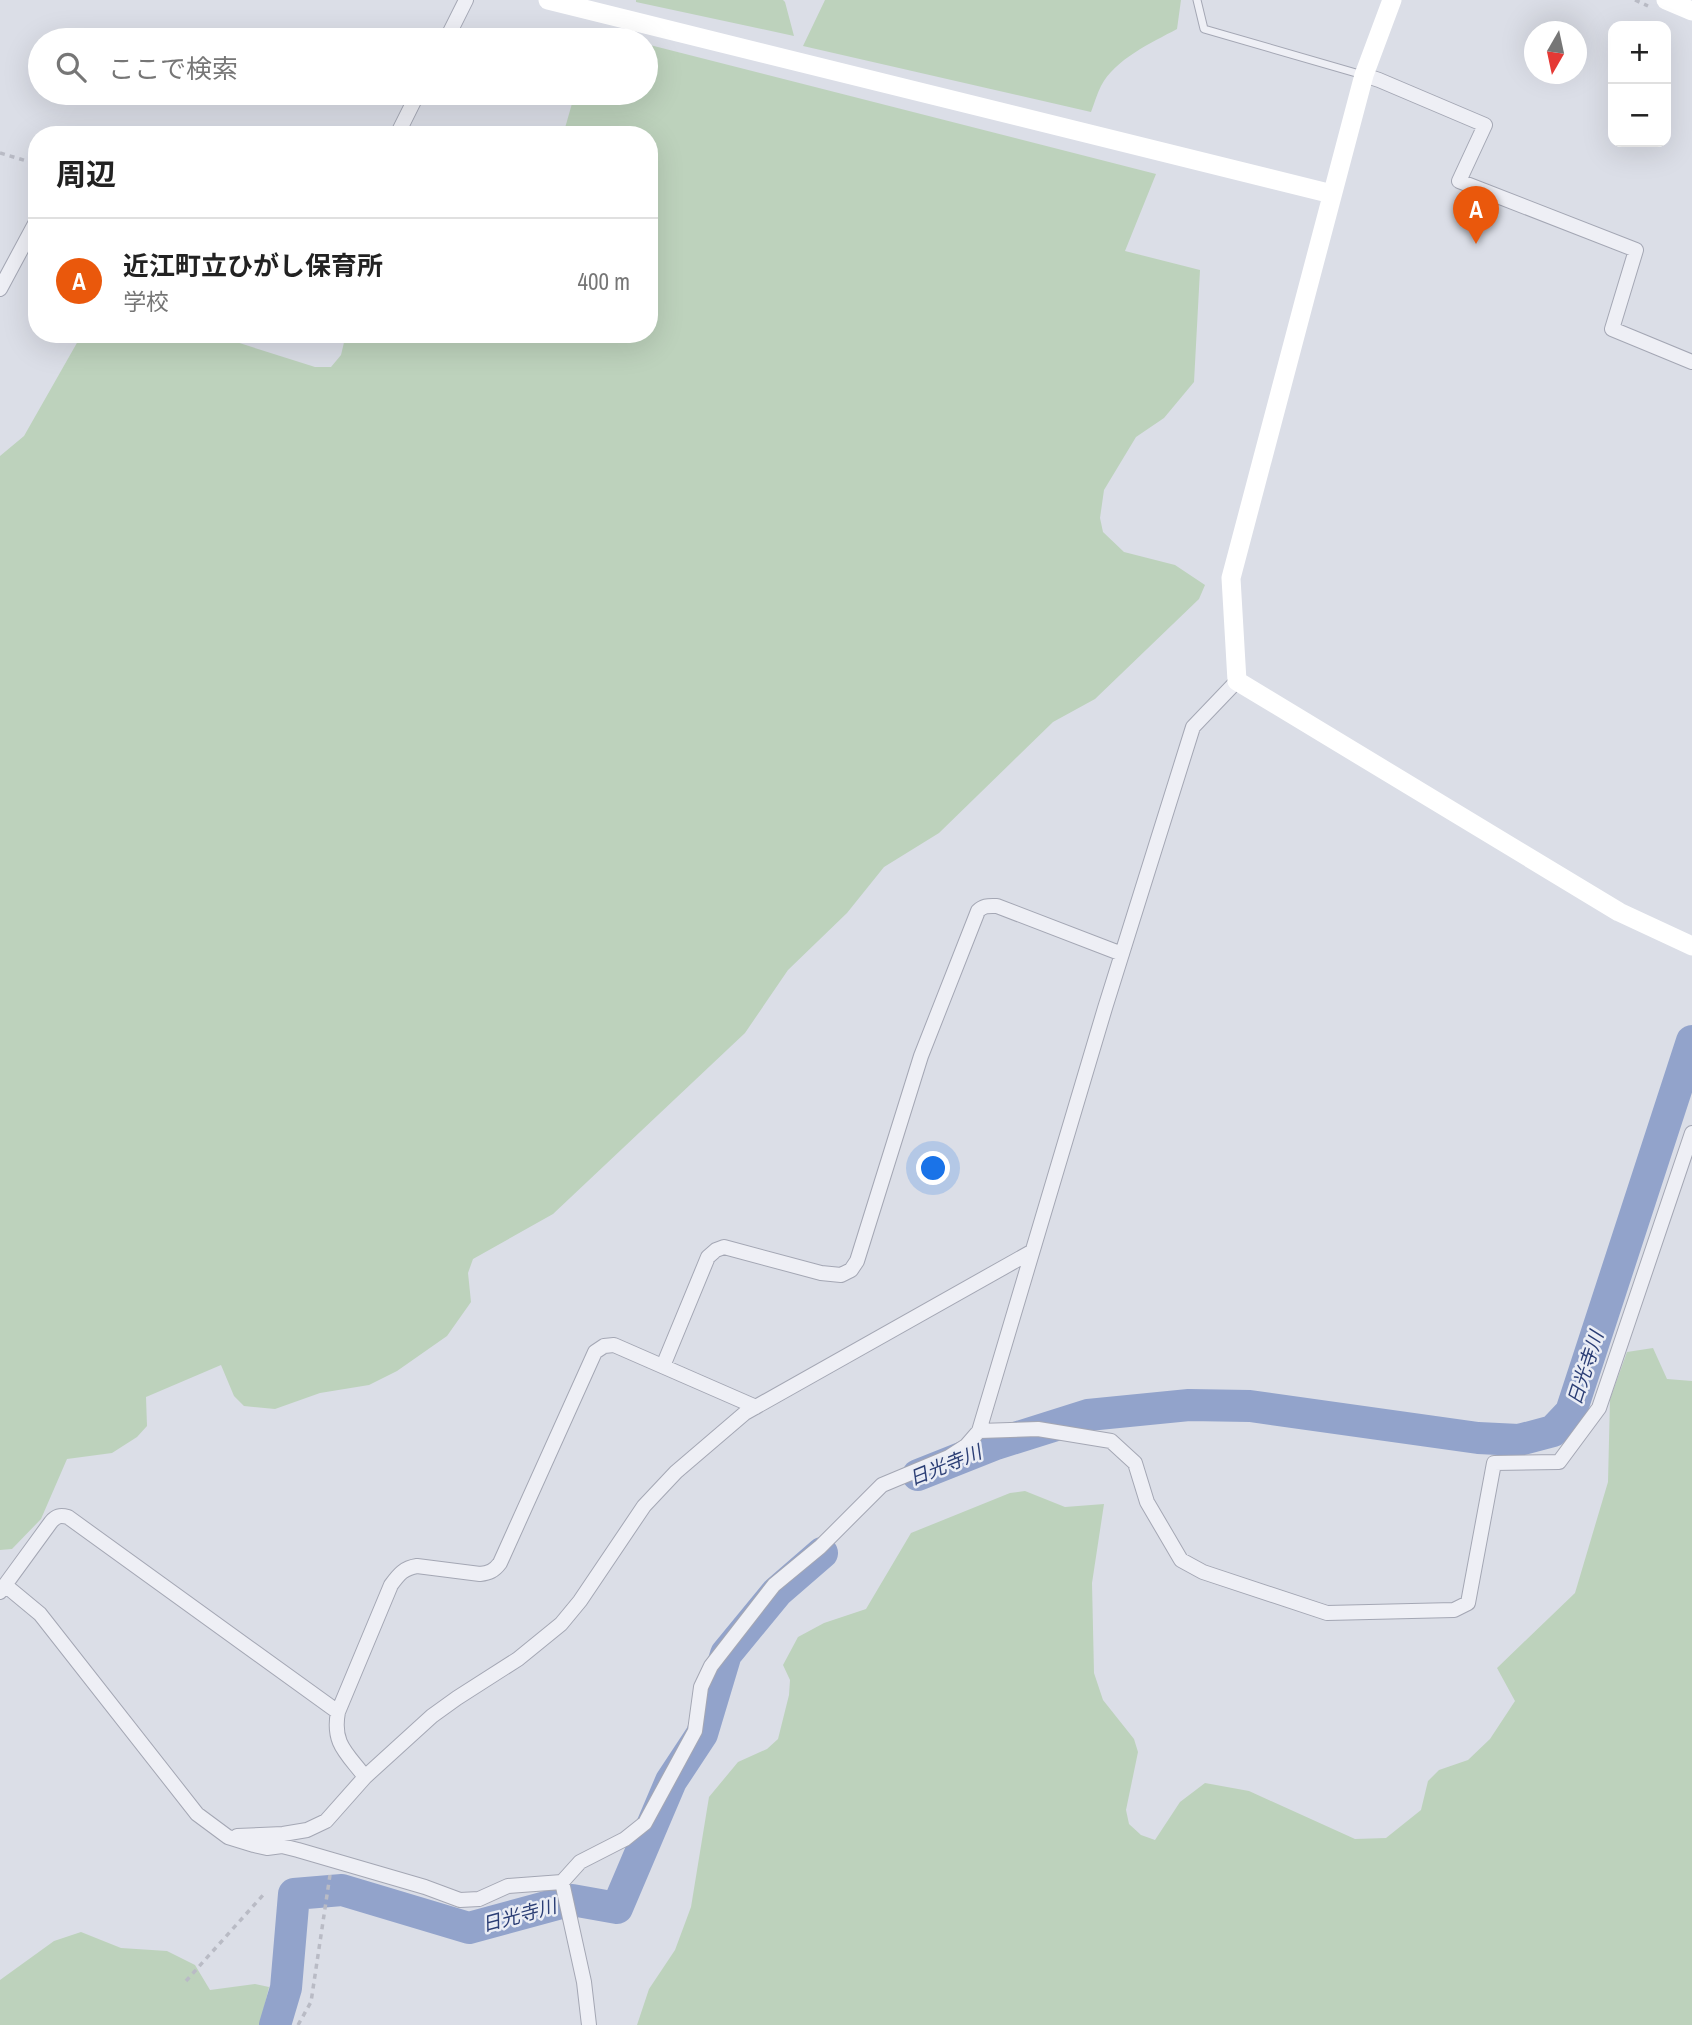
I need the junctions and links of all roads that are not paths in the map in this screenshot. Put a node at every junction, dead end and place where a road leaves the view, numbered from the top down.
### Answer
1 (466, 0) edge
2 (548, 0) edge
3 (1197, 0) edge
4 (1392, 0) edge
5 (1666, 0) edge
6 (604, 6) edge
7 (1692, 11) edge
8 (452, 28) edge
9 (1364, 75) junction
10 (412, 105) edge
11 (402, 126) edge
12 (1332, 194) junction
13 (28, 236) edge
14 (0, 289) edge
15 (1692, 362) edge
16 (1237, 681) junction
17 (1692, 946) edge
18 (1122, 954) junction
19 (1692, 1133) edge
20 (1031, 1252) junction
21 (663, 1366) junction
22 (756, 1407) junction
23 (979, 1431) junction
24 (3, 1589) edge
25 (338, 1712) junction
26 (365, 1777) junction
27 (228, 1837) junction
28 (562, 1882) junction
29 (589, 2025) edge

1 - 8 street
2 - 6 street
3 - 9 lane
4 - 9 street
5 - 7 street
6 - 12 street
9 - 12 street
9 - 15 street
10 - 11 street
12 - 16 street
13 - 14 street
16 - 17 street
16 - 18 street
18 - 20 street
18 - 21 street
19 - 23 street
20 - 22 street
20 - 23 street
21 - 22 street
21 - 25 street
22 - 26 street
23 - 28 street
24 - 25 street
24 - 27 street
25 - 26 street
26 - 27 street
27 - 28 street
28 - 29 street

